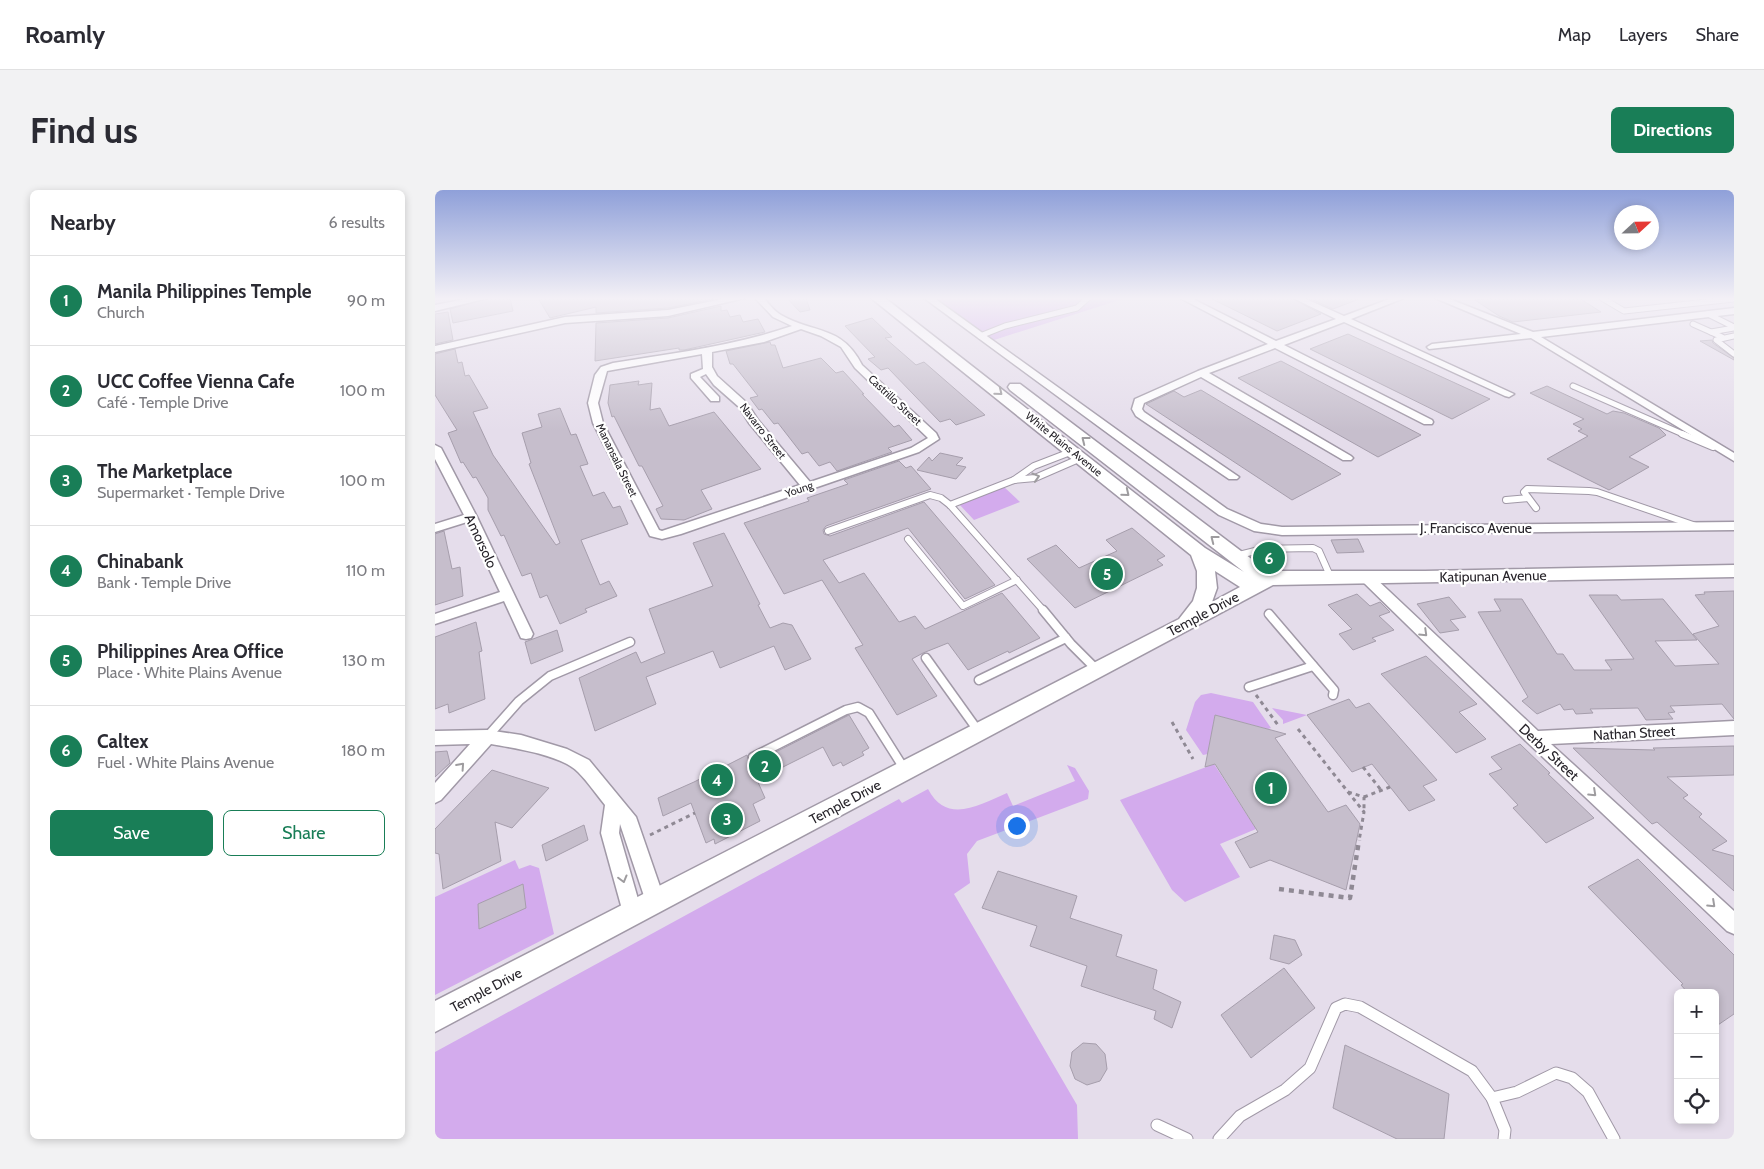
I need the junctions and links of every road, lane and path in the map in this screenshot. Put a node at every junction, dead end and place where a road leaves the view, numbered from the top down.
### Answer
1 (462, 342) edge
2 (751, 342) edge
3 (842, 342) edge
4 (934, 342) edge
5 (957, 342) edge
6 (989, 342) edge
7 (1271, 342) edge
8 (1283, 342) edge
9 (1394, 342) edge
10 (1468, 342) edge
11 (1546, 342) edge
12 (1718, 342) edge
13 (1276, 345) junction
14 (1432, 347) dead end
15 (435, 348) edge
16 (707, 352) junction
17 (1734, 354) edge
18 (989, 367) junction
19 (708, 370) junction
20 (973, 372) junction
21 (1201, 373) junction
22 (1573, 386) dead end
23 (1509, 394) dead end
24 (715, 399) dead end
25 (1428, 422) dead end
26 (934, 439) joint
27 (1721, 450) junction
28 (436, 454) edge
29 (1077, 455) junction
30 (1347, 458) dead end
31 (1734, 458) edge
32 (1233, 477) dead end
33 (1014, 480) junction
34 (807, 486) junction
35 (1528, 498) junction
36 (1506, 500) dead end
37 (950, 505) junction
38 (1536, 508) dead end
39 (471, 517) junction
40 (1698, 526) junction
41 (1734, 526) edge
42 (435, 528) edge
43 (828, 531) dead end
44 (662, 535) joint
45 (908, 539) dead end
46 (1199, 552) junction
47 (1235, 556) junction
48 (1734, 571) edge
49 (1331, 578) junction
50 (1367, 578) junction
51 (1017, 580) junction
52 (1260, 583) junction
53 (507, 595) junction
54 (1269, 614) dead end
55 (435, 619) edge
56 (1181, 626) junction
57 (526, 634) dead end
58 (1066, 638) junction
59 (629, 642) dead end
60 (926, 658) dead end
61 (1313, 666) junction
62 (1097, 670) junction
63 (979, 680) dead end
64 (1249, 687) joint
65 (1333, 695) dead end
66 (1172, 722) dead end
67 (1278, 726) dead end
68 (1734, 728) edge
69 (1298, 730) dead end
70 (979, 732) junction
71 (487, 737) junction
72 (435, 738) edge
73 (1534, 738) junction
74 (753, 757) dead end
75 (1193, 759) dead end
76 (1363, 767) dead end
77 (905, 770) junction
78 (1391, 786) dead end
79 (1381, 790) junction
80 (1347, 791) junction
81 (435, 795) edge
82 (1365, 798) junction
83 (614, 802) junction
84 (1364, 812) junction
85 (695, 813) dead end
86 (635, 838) junction
87 (614, 845) junction
88 (1279, 889) dead end
89 (655, 901) junction
90 (633, 913) junction
91 (1734, 924) edge
92 (435, 1017) edge
93 (1492, 1098) junction
94 (1157, 1125) dead end
95 (1187, 1139) edge
96 (1219, 1139) edge
97 (1504, 1139) edge
98 (1614, 1139) edge

1 - 15 street
2 - 16 street, Manansala Street
3 - 26 street, Castrillo Street
4 - 20 street, White Plains Avenue
5 - 18 street, White Plains Avenue
6 - 40 street, J. Francisco Avenue
7 - 13 street
8 - 13 street
9 - 23 street
10 - 14 street
11 - 27 street
12 - 17 lane
13 - 21 street
13 - 25 street
16 - 19 street
16 - 44 street, Manansala Street
18 - 20 street
47 -> 18 street, White Plains Avenue
19 - 24 street
19 - 34 street, Navarro Street
20 -> 29 street, White Plains Avenue
21 - 30 street
21 - 32 street
22 - 27 lane
26 - 34 street, Young
27 - 31 street
28 - 39 street, Amorsolo
29 - 33 lane
33 -> 29 lane
29 -> 46 street, White Plains Avenue
33 - 37 lane
34 - 44 street, Young
35 - 36 lane
35 - 38 lane
35 - 40 lane
37 - 43 lane
37 - 51 lane
39 - 42 street
39 - 53 street, Amorsolo
40 - 41 street, J. Francisco Avenue
45 - 51 lane
46 - 52 street, White Plains Avenue
46 - 56 street
47 - 49 lane
47 - 52 street, White Plains Avenue
48 - 50 street, Katipunan Avenue
49 - 50 street, Katipunan Avenue
49 - 52 street, Katipunan Avenue
50 -> 73 street, Derby Street
51 - 58 lane
52 - 56 street, Temple Drive
53 - 55 street
53 - 57 street, Amorsolo
54 - 61 lane
56 - 62 street, Temple Drive
58 - 62 lane
58 - 63 lane
59 - 71 lane
60 - 70 lane
61 - 64 lane
61 - 65 lane
62 - 70 street, Temple Drive
64 - 67 path
66 - 75 path
68 - 73 street, Nathan Street
69 - 80 path
70 - 77 street, Temple Drive
71 - 72 street
81 -> 71 street
71 - 83 street
73 -> 91 street, Derby Street
74 - 77 lane
76 - 79 path
77 - 89 street, Temple Drive
78 - 79 path
79 - 82 path
80 - 82 path
80 - 84 path
82 - 84 path
83 - 86 street
83 - 87 street
84 - 88 path
85 - 86 path
86 - 87 street
86 - 89 street
87 -> 90 street
89 - 90 street, Temple Drive
90 - 92 street, Temple Drive
93 - 96 lane
93 - 97 lane
93 - 98 lane
94 - 95 lane

